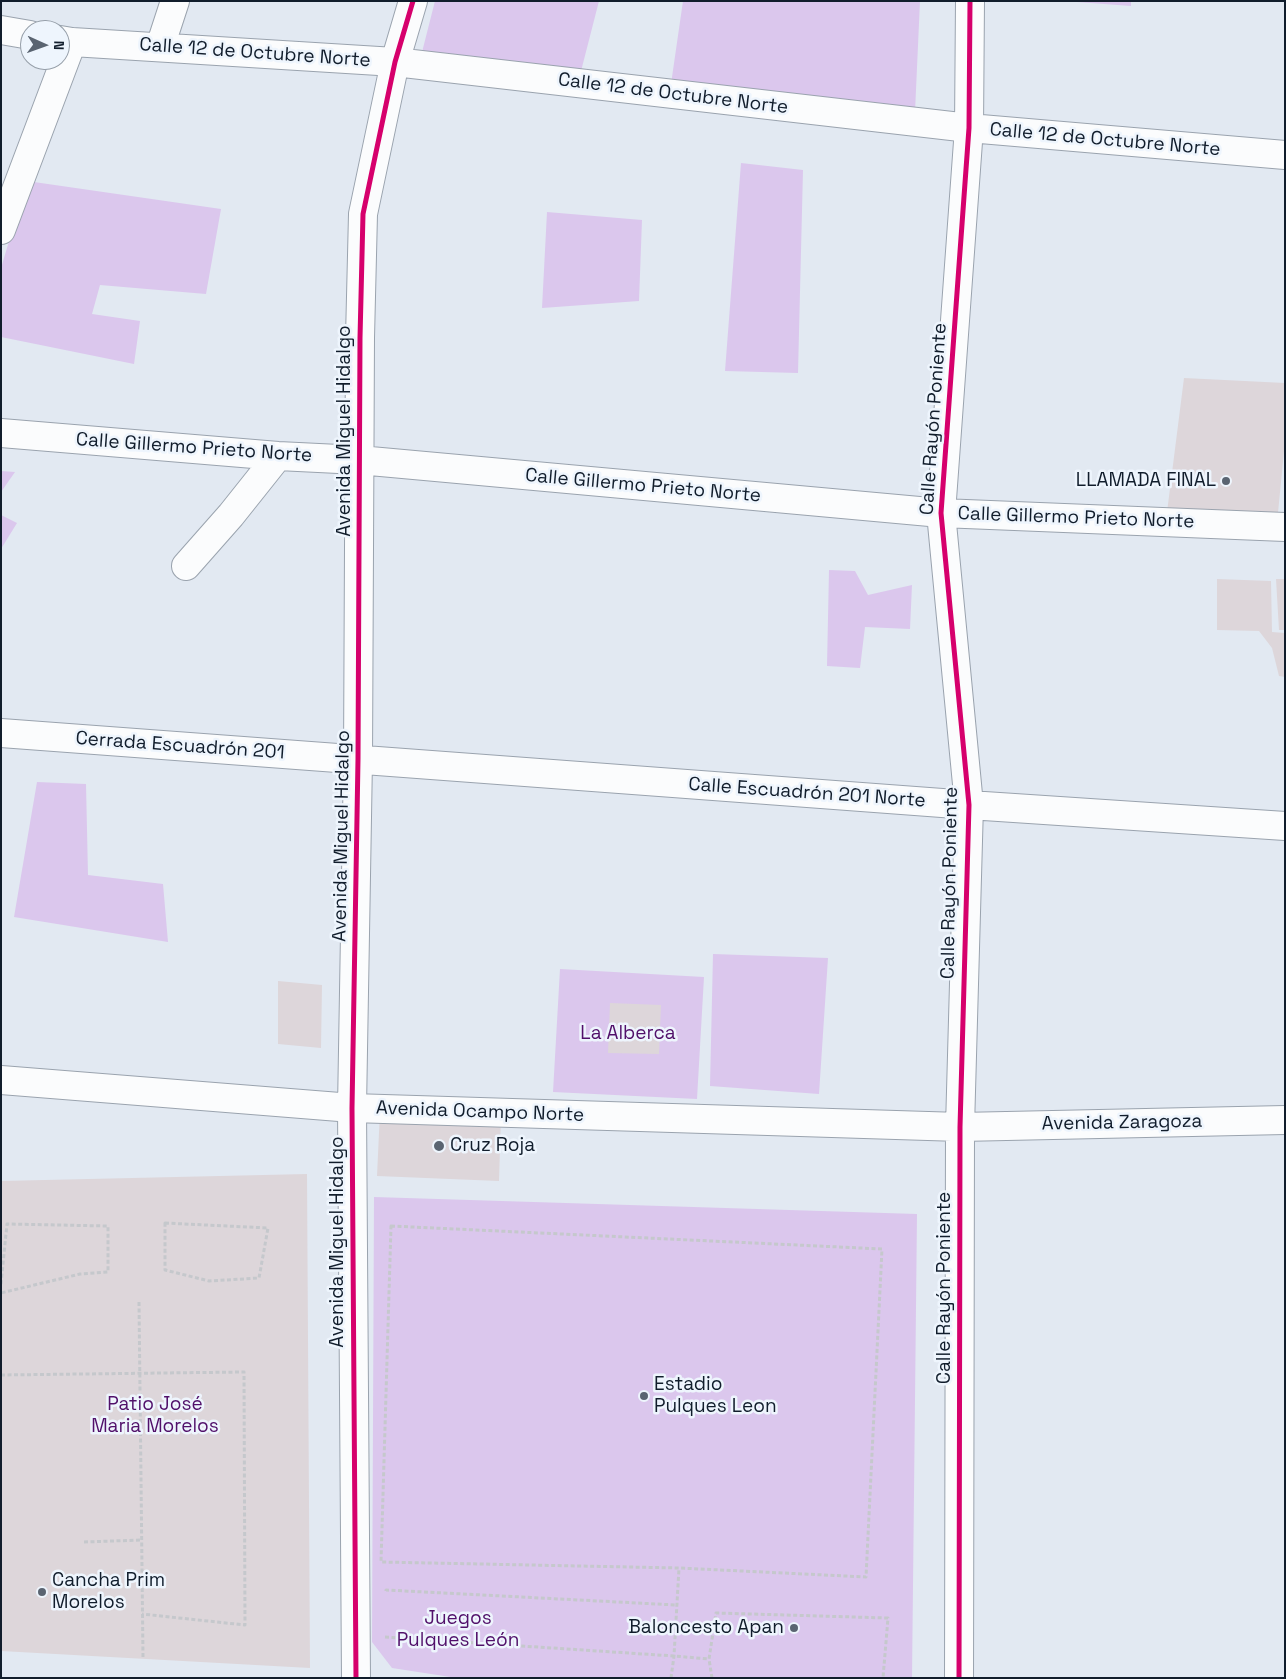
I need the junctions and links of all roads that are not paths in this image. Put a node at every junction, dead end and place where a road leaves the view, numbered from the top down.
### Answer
1 (175, 1) edge
2 (413, 1) edge
3 (970, 1) edge
4 (1, 30) edge
5 (20, 33) edge
6 (70, 41) edge
7 (160, 47) junction
8 (395, 62) junction
9 (56, 70) edge
10 (969, 128) junction
11 (1285, 155) edge
12 (1, 230) edge
13 (1, 434) edge
14 (278, 456) junction
15 (359, 460) junction
16 (941, 513) junction
17 (1285, 527) edge
18 (186, 566) dead end
19 (1, 733) edge
20 (358, 759) junction
21 (969, 805) junction
22 (1285, 826) edge
23 (1, 1080) edge
24 (352, 1108) junction
25 (1285, 1120) edge
26 (960, 1127) junction
27 (356, 1678) edge
28 (959, 1678) edge

1 - 7 street
2 - 8 street, Avenida Miguel Hidalgo
3 - 10 street, Calle Rayón Poniente
4 - 5 street
6 - 7 street, Calle 12 de Octubre Norte
7 - 8 street, Calle 12 de Octubre Norte
8 - 10 street, Calle 12 de Octubre Norte
8 - 15 street, Avenida Miguel Hidalgo
9 - 12 street
10 - 11 street, Calle 12 de Octubre Norte
10 - 16 street, Calle Rayón Poniente
13 - 14 street, Calle Gillermo Prieto Norte
14 - 15 street, Calle Gillermo Prieto Norte
14 - 18 street
15 - 16 street, Calle Gillermo Prieto Norte
15 - 20 street, Avenida Miguel Hidalgo
16 - 17 street, Calle Gillermo Prieto Norte
16 - 21 street, Calle Rayón Poniente
19 - 20 street, Cerrada Escuadrón 201
20 - 21 street, Calle Escuadrón 201 Norte
20 - 24 street, Avenida Miguel Hidalgo
21 - 22 street, Calle Escuadrón 201 Norte
21 - 26 street, Calle Rayón Poniente
23 - 24 street, Avenida Ocampo Norte
24 - 26 street, Avenida Ocampo Norte
24 - 27 street, Avenida Miguel Hidalgo
25 - 26 street, Avenida Zaragoza
26 - 28 street, Calle Rayón Poniente

